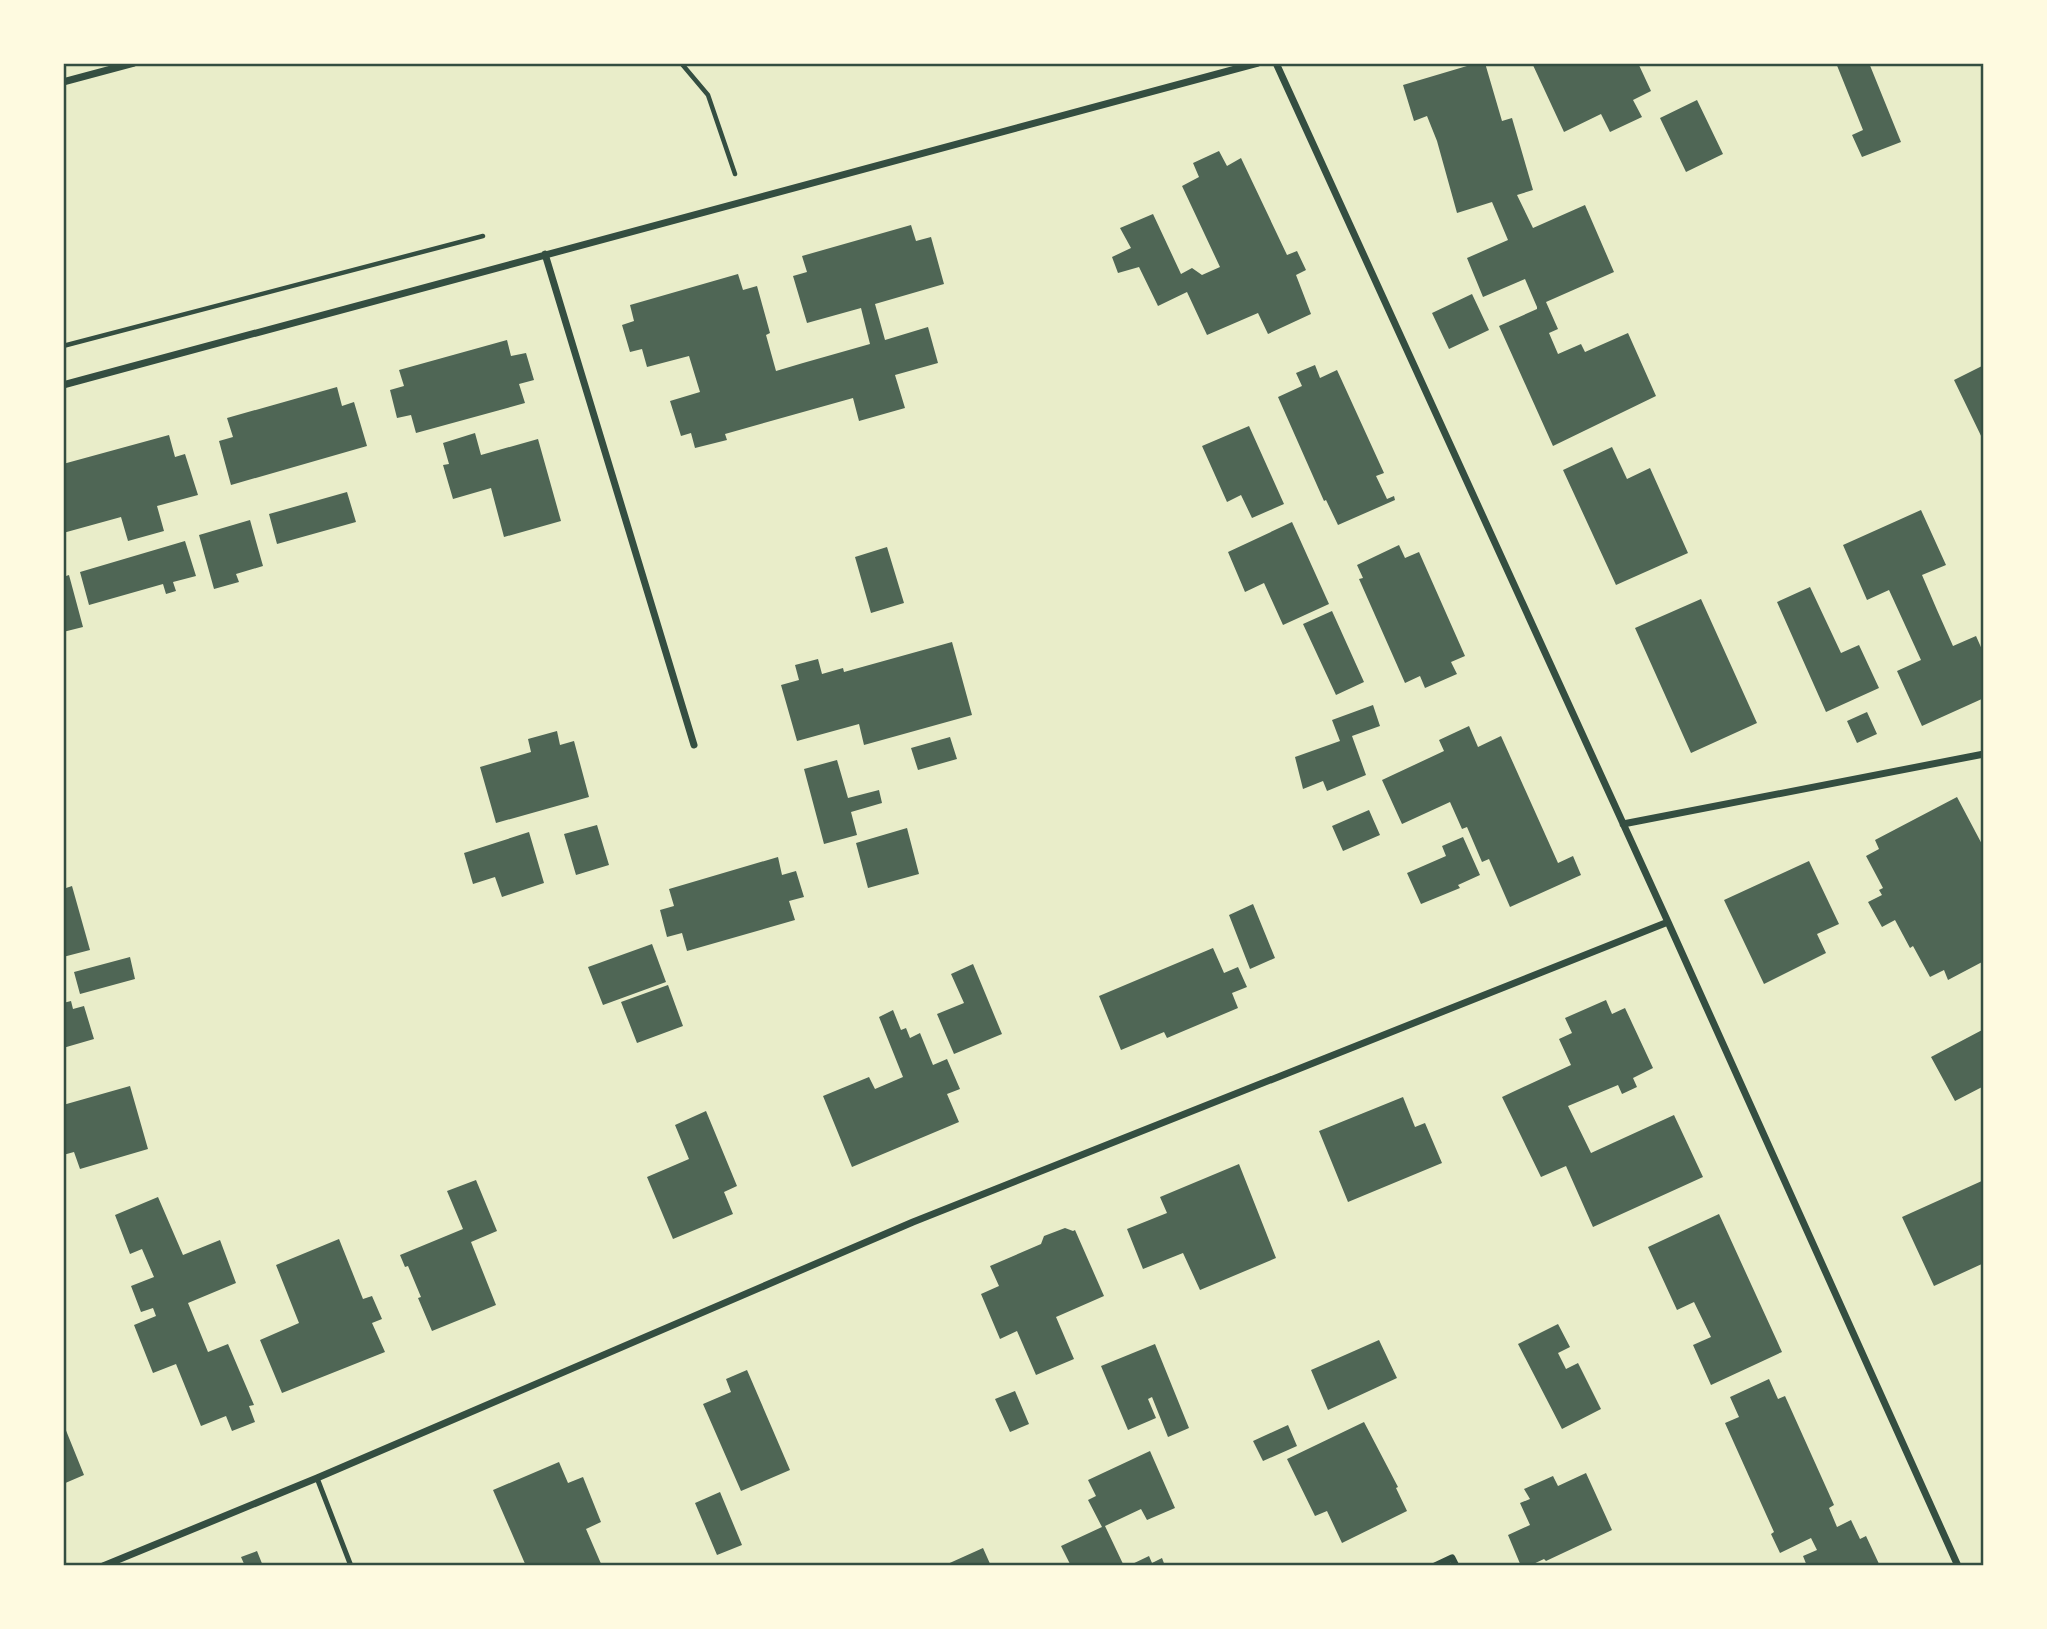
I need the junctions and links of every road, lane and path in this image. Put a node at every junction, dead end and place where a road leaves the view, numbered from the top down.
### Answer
1 (134, 63) edge
2 (681, 63) edge
3 (1258, 63) edge
4 (1276, 63) edge
5 (63, 82) edge
6 (734, 171) junction
7 (721, 174) dead end
8 (744, 201) junction
9 (494, 233) dead end
10 (545, 254) junction
11 (63, 346) edge
12 (63, 385) edge
13 (694, 745) dead end
14 (1984, 754) edge
15 (1623, 824) junction
16 (1668, 922) junction
17 (317, 1478) junction
18 (103, 1566) edge
19 (351, 1566) edge
20 (1435, 1566) edge
21 (1456, 1566) edge
22 (1958, 1566) edge

1 - 5 street
2 - 6 path
3 - 8 street
4 - 15 street
6 - 7 path
6 - 8 path
8 - 10 street
9 - 11 path
10 - 12 street
10 - 13 street
14 - 15 street
15 - 16 street
16 - 17 street
16 - 22 street
17 - 18 street
17 - 19 lane
20 - 21 street

